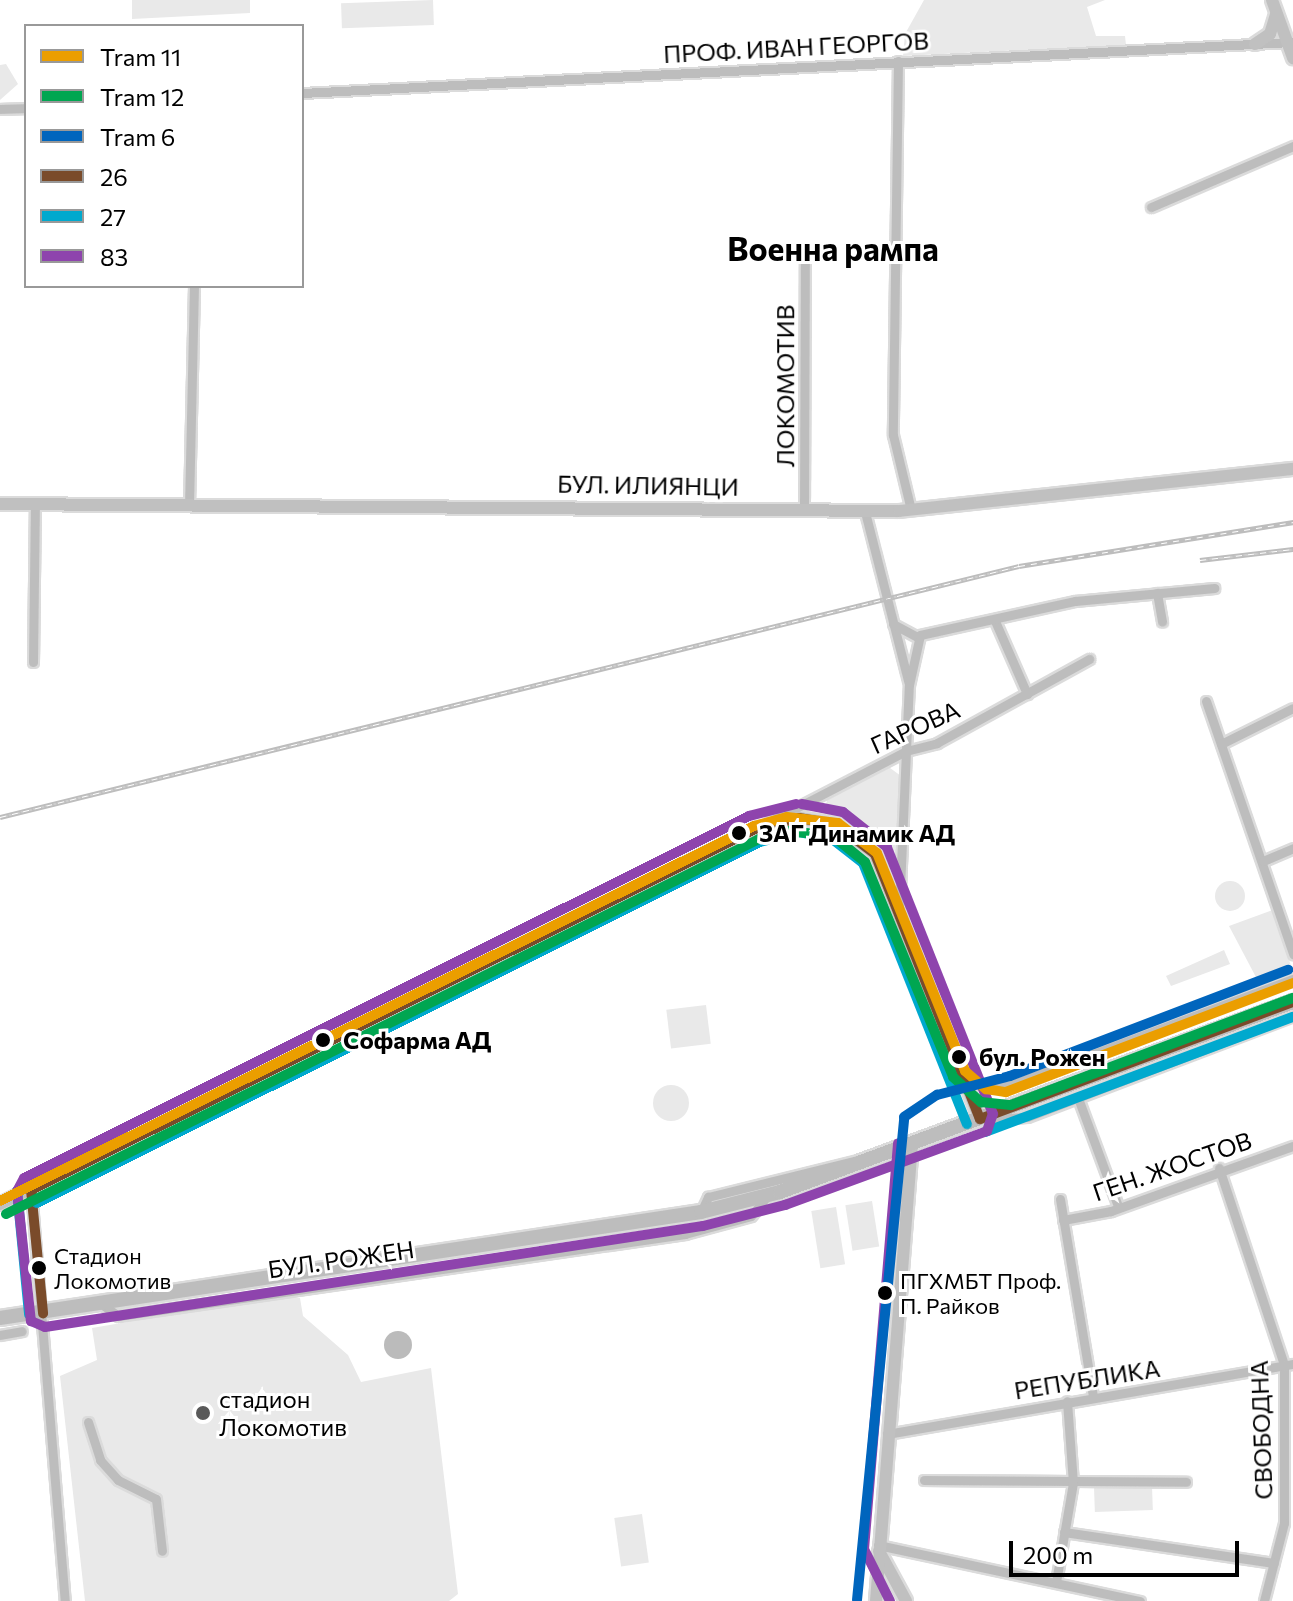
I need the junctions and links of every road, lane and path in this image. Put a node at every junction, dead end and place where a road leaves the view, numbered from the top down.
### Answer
1 (1272, 0) edge
2 (1276, 14) junction
3 (1289, 42) edge
4 (1255, 44) junction
5 (1293, 58) edge
6 (898, 61) junction
7 (304, 93) edge
8 (24, 108) edge
9 (0, 109) edge
10 (1293, 146) edge
11 (1151, 207) dead end
12 (805, 262) dead end
13 (194, 288) edge
14 (1293, 469) edge
15 (0, 504) edge
16 (35, 504) junction
17 (189, 506) junction
18 (804, 510) junction
19 (911, 510) junction
20 (865, 512) junction
21 (1214, 588) dead end
22 (1157, 593) junction
23 (995, 621) junction
24 (1162, 622) dead end
25 (892, 623) junction
26 (921, 635) junction
27 (1089, 659) dead end
28 (33, 662) dead end
29 (909, 685) junction
30 (1027, 694) junction
31 (1206, 701) dead end
32 (1293, 708) edge
33 (1221, 744) junction
34 (906, 751) junction
35 (755, 829) junction
36 (1293, 848) edge
37 (1263, 861) junction
38 (899, 911) junction
39 (1293, 954) edge
40 (1293, 979) edge
41 (1293, 1002) edge
42 (1293, 1016) edge
43 (957, 1060) junction
44 (1078, 1098) junction
45 (980, 1119) junction
46 (912, 1144) junction
47 (1290, 1147) edge
48 (865, 1161) junction
49 (1293, 1161) edge
50 (1219, 1168) junction
51 (31, 1190) junction
52 (768, 1195) junction
53 (1060, 1199) dead end
54 (0, 1204) edge
55 (1118, 1206) junction
56 (701, 1212) junction
57 (1063, 1220) junction
58 (103, 1305) junction
59 (43, 1313) junction
60 (0, 1318) edge
61 (0, 1327) edge
62 (22, 1331) dead end
63 (0, 1335) edge
64 (1288, 1365) edge
65 (1093, 1397) junction
66 (1067, 1401) junction
67 (88, 1422) dead end
68 (887, 1434) junction
69 (924, 1480) dead end
70 (1186, 1482) dead end
71 (1073, 1483) junction
72 (1288, 1524) edge
73 (1064, 1532) junction
74 (878, 1547) junction
75 (162, 1551) dead end
76 (1274, 1563) junction
77 (1056, 1582) junction
78 (65, 1601) edge
79 (876, 1601) edge
80 (906, 1601) edge
81 (1140, 1601) edge
82 (1264, 1601) edge

1 - 2 street
2 - 3 street
2 - 4 street
3 - 4 street, ПРОФ. ИВАН ГЕОРГОВ
3 - 5 street
4 - 6 street, ПРОФ. ИВАН ГЕОРГОВ
6 - 7 street, ПРОФ. ИВАН ГЕОРГОВ
6 - 19 street
8 - 9 street
10 - 11 street
12 - 18 street, ЛОКОМОТИВ
13 - 17 street
14 - 19 street, БУЛ. ИЛИЯНЦИ
15 - 16 street, БУЛ. ИЛИЯНЦИ
16 - 17 street, БУЛ. ИЛИЯНЦИ
16 - 28 street
17 - 18 street, БУЛ. ИЛИЯНЦИ
18 - 20 street, БУЛ. ИЛИЯНЦИ
19 - 20 street, БУЛ. ИЛИЯНЦИ
20 - 25 street
21 - 22 street
22 - 23 street
22 - 24 street
23 - 26 street
23 - 30 street
25 - 26 street
25 - 29 street
26 - 29 street
27 - 30 street, ГАРОВА
29 - 34 street
30 - 34 street, ГАРОВА
31 - 33 street
32 - 33 street
33 - 37 street
34 - 35 street, ГАРОВА
34 - 38 street
35 - 38 street
35 - 51 street
36 - 37 street
37 - 39 street
38 - 43 street
40 - 43 street
41 - 45 main road, БУЛ. РОЖЕН
42 - 44 street, БУЛ. РОЖЕН
43 - 45 street
44 - 45 street, БУЛ. РОЖЕН
44 - 55 street
45 - 46 main road, БУЛ. РОЖЕН
46 - 48 main road, БУЛ. РОЖЕН
46 - 68 street
47 - 49 street
47 - 50 street, ГЕН. ЖОСТОВ
48 - 52 main road, БУЛ. РОЖЕН
48 - 56 street, БУЛ. РОЖЕН
50 - 55 street, ГЕН. ЖОСТОВ
50 - 64 street, СВОБОДНА
51 - 54 street
51 - 59 street
52 - 56 main road, БУЛ. РОЖЕН
52 - 58 street, БУЛ. РОЖЕН
53 - 57 street
55 - 57 street, ГЕН. ЖОСТОВ
56 - 58 main road, БУЛ. РОЖЕН
57 - 65 street
58 - 59 main road, БУЛ. РОЖЕН
59 - 60 main road, БУЛ. РОЖЕН
59 - 61 main road, БУЛ. РОЖЕН
59 - 78 street
62 - 63 street
64 - 65 street, РЕПУБЛИКА
64 - 72 street, СВОБОДНА
65 - 66 street, РЕПУБЛИКА
66 - 68 street, РЕПУБЛИКА
66 - 71 street
67 - 75 street
68 - 74 street
69 - 71 street
70 - 71 street
71 - 73 street
72 - 76 street, СВОБОДНА
73 - 76 street
73 - 77 street
74 - 77 street
74 - 79 street
74 - 80 street
76 - 82 street, СВОБОДНА
77 - 81 street

